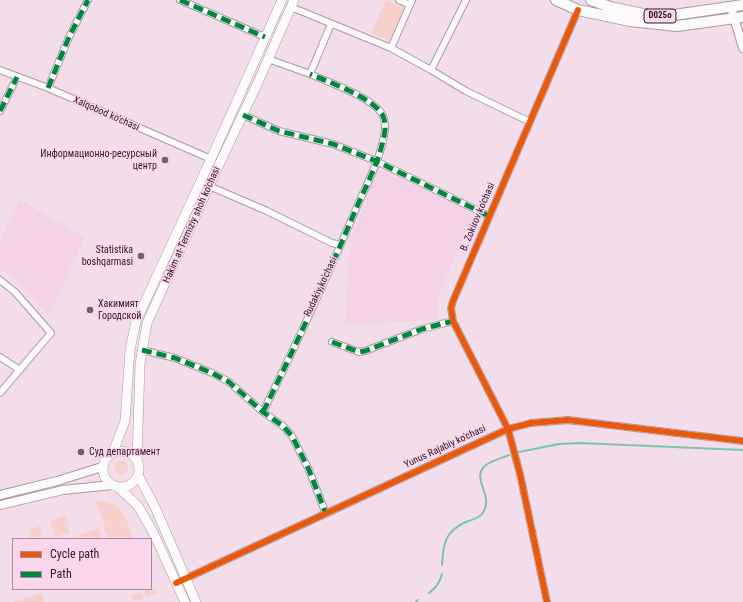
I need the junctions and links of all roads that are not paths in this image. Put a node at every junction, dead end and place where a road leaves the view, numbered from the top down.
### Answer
1 (88, 0) edge
2 (180, 0) edge
3 (282, 0) edge
4 (399, 0) edge
5 (466, 0) edge
6 (556, 0) edge
7 (592, 0) edge
8 (411, 2) edge
9 (293, 4) edge
10 (743, 5) edge
11 (731, 7) junction
12 (578, 10) junction
13 (739, 18) edge
14 (331, 24) junction
15 (265, 37) junction
16 (392, 48) junction
17 (743, 48) edge
18 (268, 59) junction
19 (0, 70) edge
20 (431, 70) junction
21 (310, 74) junction
22 (16, 77) junction
23 (48, 88) junction
24 (0, 111) edge
25 (243, 115) junction
26 (530, 122) junction
27 (211, 159) junction
28 (376, 161) junction
29 (209, 186) junction
30 (489, 216) junction
31 (340, 245) junction
32 (0, 280) edge
33 (453, 321) junction
34 (332, 342) dead end
35 (142, 350) junction
36 (0, 357) edge
37 (20, 370) junction
38 (0, 393) edge
39 (263, 412) junction
40 (508, 429) junction
41 (743, 442) edge
42 (113, 452) junction
43 (137, 461) junction
44 (102, 467) junction
45 (138, 475) junction
46 (115, 486) junction
47 (0, 495) edge
48 (0, 505) edge
49 (326, 514) junction
50 (185, 579) junction
51 (176, 583) junction
52 (185, 602) edge
53 (196, 602) edge
54 (548, 602) edge

1 - 23 street
2 - 15 street
3 - 15 main road, Hakim at-Termiziy shoh ko'chasi
4 - 8 street
5 - 20 street
6 - 12 main road
7 - 11 main road, D025o
8 - 16 street
9 - 14 street
9 - 18 main road, Hakim at-Termiziy shoh ko'chasi
10 - 11 main road, D025o
11 - 13 street
12 - 13 main road
12 - 26 street, B. Zokirov ko'chasi
13 - 17 street
14 - 16 street
14 - 21 street
15 - 27 main road, Hakim at-Termiziy shoh ko'chasi
16 - 20 street
18 - 21 street, Rudakiy ko'chasi
18 - 25 main road, Hakim at-Termiziy shoh ko'chasi
19 - 22 street, Xalqobod ko'chasi
20 - 26 street
21 - 28 street, Rudakiy ko'chasi
22 - 23 street, Xalqobod ko'chasi
22 - 24 street
23 - 27 street, Xalqobod ko'chasi
25 - 28 street
25 - 29 main road, Hakim at-Termiziy shoh ko'chasi
26 - 30 street, B. Zokirov ko'chasi
27 - 42 main road, Hakim at-Termiziy shoh ko'chasi
28 - 30 street
28 - 31 street, Rudakiy ko'chasi
29 - 31 street
29 - 35 main road, Hakim at-Termiziy shoh ko'chasi
30 - 33 street, B. Zokirov ko'chasi
31 - 39 street, Rudakiy ko'chasi
32 - 37 street
33 - 34 street
33 - 40 street, B. Zokirov ko'chasi
35 - 39 street
35 - 43 main road, Hakim at-Termiziy shoh ko'chasi
36 - 37 street
37 - 38 street
39 - 49 street
40 - 41 street, Yunus Rajabiy ko'chasi
40 - 49 street, Yunus Rajabiy ko'chasi
40 - 54 street, B. Zokirov ko'chasi
42 - 43 main road
42 - 44 main road
43 - 45 main road
44 - 46 main road
44 - 47 street
45 - 46 main road
45 - 50 main road
46 - 48 street
46 - 51 main road
49 - 50 street, Yunus Rajabiy ko'chasi
50 - 51 street, Yunus Rajabiy ko'chasi
50 - 53 main road
51 - 52 main road

